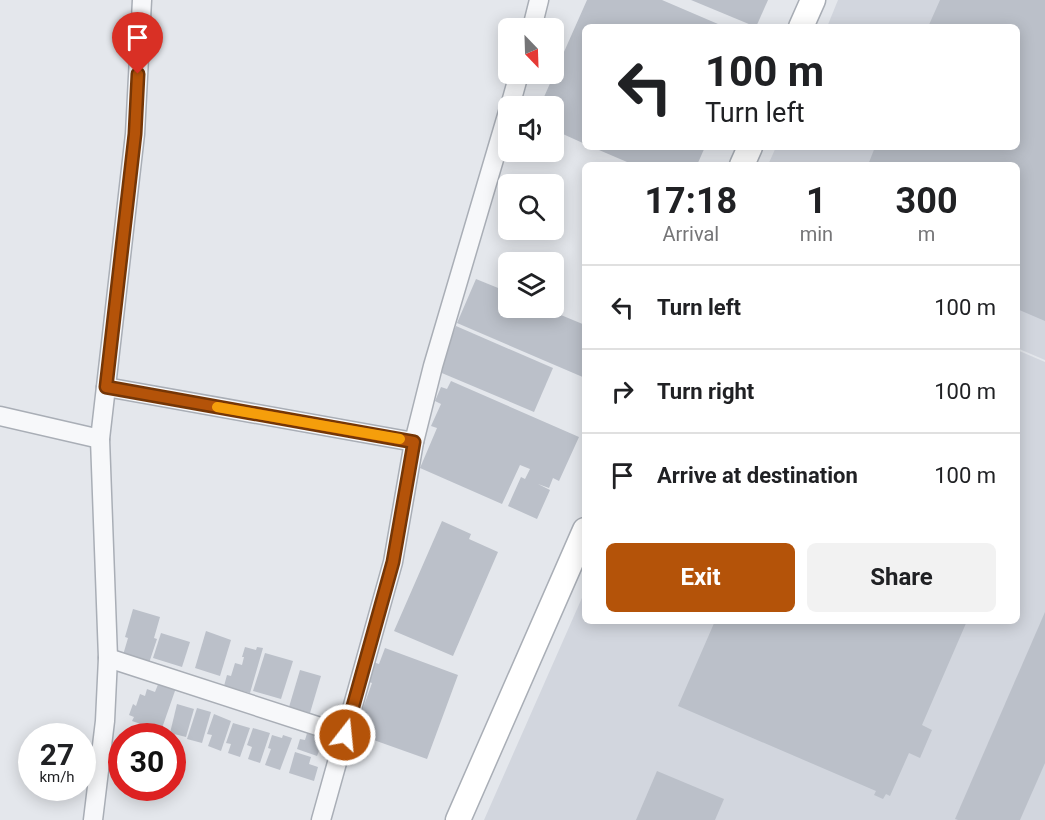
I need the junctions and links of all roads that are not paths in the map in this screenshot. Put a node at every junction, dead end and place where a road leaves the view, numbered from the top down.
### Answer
1 (142, 0) edge
2 (539, 0) edge
3 (813, 0) edge
4 (534, 18) edge
5 (802, 24) edge
6 (498, 145) edge
7 (106, 387) junction
8 (0, 417) edge
9 (100, 439) junction
10 (414, 442) junction
11 (582, 537) edge
12 (108, 658) junction
13 (345, 735) junction
14 (93, 820) edge
15 (321, 820) edge
16 (458, 820) edge

1 - 7 street
2 - 4 street
3 - 5 street
6 - 10 street
7 - 9 street
7 - 10 street
8 - 9 street
9 - 12 street
10 - 13 street
11 - 16 street
12 - 13 street
12 - 14 street
13 - 15 street

